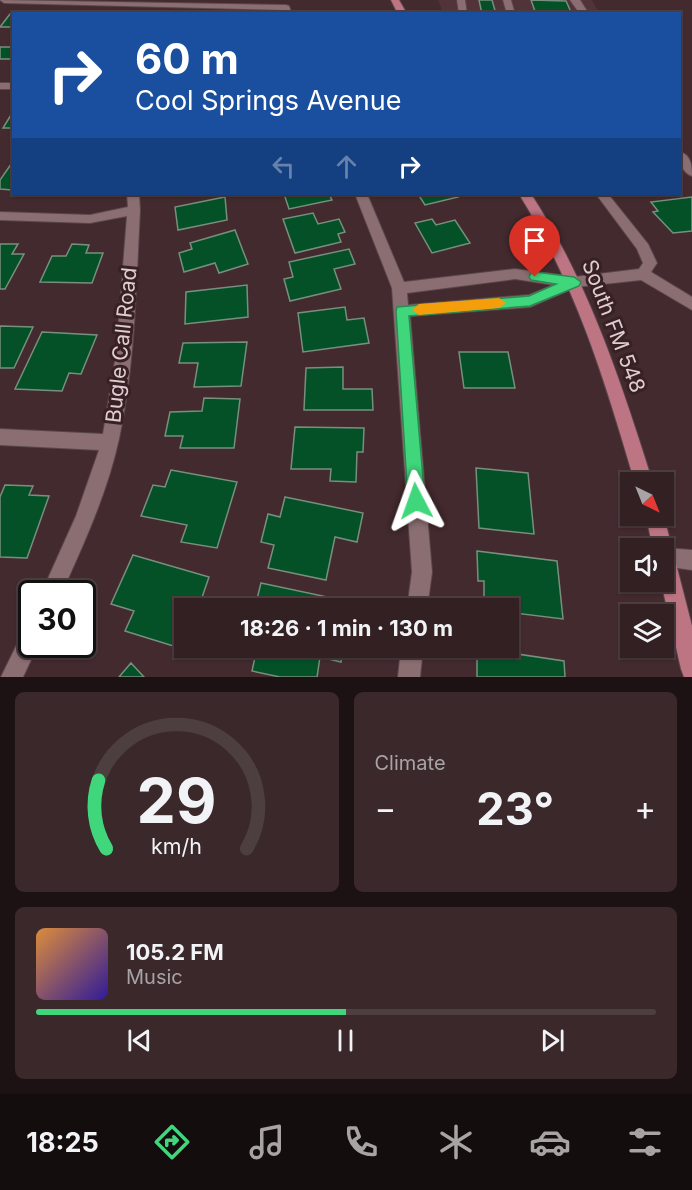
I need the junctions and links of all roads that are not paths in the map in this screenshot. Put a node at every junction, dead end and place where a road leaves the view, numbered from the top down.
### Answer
1 (4, 0) edge
2 (574, 0) edge
3 (142, 4) junction
4 (287, 11) edge
5 (139, 12) edge
6 (584, 12) edge
7 (681, 157) edge
8 (681, 173) edge
9 (361, 195) edge
10 (526, 195) edge
11 (603, 195) edge
12 (133, 202) edge
13 (0, 216) edge
14 (643, 274) junction
15 (574, 282) junction
16 (399, 288) junction
17 (692, 304) edge
18 (402, 311) junction
19 (0, 436) edge
20 (110, 442) junction
21 (641, 472) edge
22 (674, 559) edge
23 (692, 560) edge
24 (58, 580) edge
25 (674, 592) edge
26 (418, 598) edge
27 (21, 658) edge
28 (411, 658) edge
29 (692, 669) edge
30 (12, 677) edge
31 (409, 677) edge

1 - 3 street
2 - 6 street
3 - 4 street
3 - 5 street
7 - 8 street
9 - 16 street
10 - 15 main road, South FM 548
11 - 14 street
12 - 13 street
12 - 20 street, Bugle Call Road
14 - 15 street
14 - 17 street
15 - 16 street
15 - 18 street
15 - 21 main road, South FM 548
16 - 18 street
18 - 26 street
19 - 20 street
20 - 24 street, Bugle Call Road
22 - 23 street
25 - 29 main road
27 - 30 street
28 - 31 street

